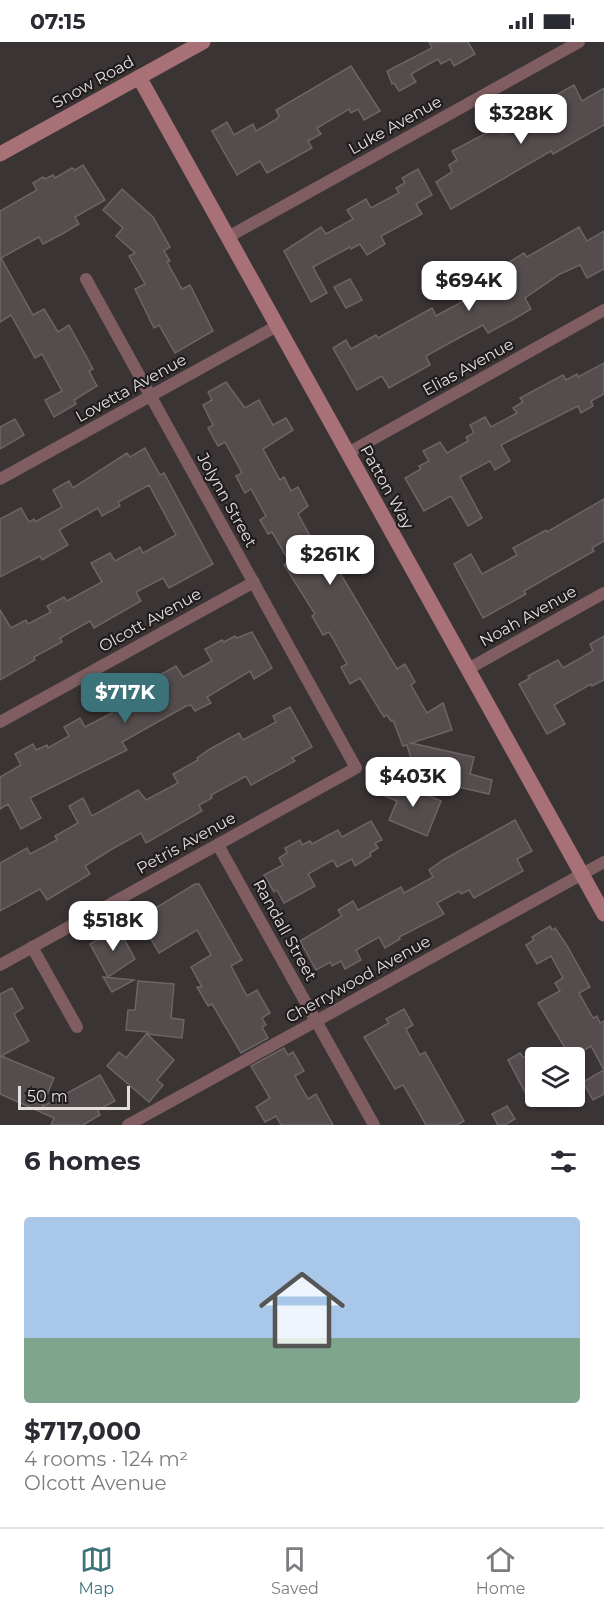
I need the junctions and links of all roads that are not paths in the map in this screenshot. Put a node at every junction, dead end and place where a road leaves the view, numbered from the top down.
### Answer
1 (203, 42) edge
2 (579, 42) edge
3 (139, 77) junction
4 (0, 154) edge
5 (228, 237) junction
6 (86, 279) dead end
7 (604, 310) edge
8 (277, 326) junction
9 (151, 396) junction
10 (348, 453) junction
11 (0, 479) edge
12 (254, 582) junction
13 (604, 593) edge
14 (468, 669) junction
15 (0, 722) edge
16 (356, 768) joint
17 (218, 844) junction
18 (604, 862) edge
19 (582, 874) junction
20 (604, 914) edge
21 (32, 947) junction
22 (0, 965) edge
23 (316, 1021) junction
24 (77, 1027) dead end
25 (128, 1125) edge
26 (374, 1125) edge

1 - 3 street, Snow Road
2 - 5 street, Luke Avenue
3 - 4 street, Snow Road
3 - 5 street, Patton Way
5 - 8 street, Patton Way
6 - 9 street, Jolynn Street
7 - 10 street, Elias Avenue
8 - 9 street, Lovetta Avenue
8 - 10 street, Patton Way
9 - 11 street, Lovetta Avenue
9 - 12 street, Jolynn Street
10 - 14 street, Patton Way
12 - 15 street, Olcott Avenue
12 - 16 street, Jolynn Street
13 - 14 street, Noah Avenue
14 - 19 street, Patton Way
16 - 17 street, Petris Avenue
17 - 21 street, Petris Avenue
17 - 23 street, Randall Street
18 - 19 street, Cherrywood Avenue
19 - 20 street, Patton Way
19 - 23 street, Cherrywood Avenue
21 - 22 street, Petris Avenue
21 - 24 street
23 - 25 street, Cherrywood Avenue
23 - 26 street, Randall Street

